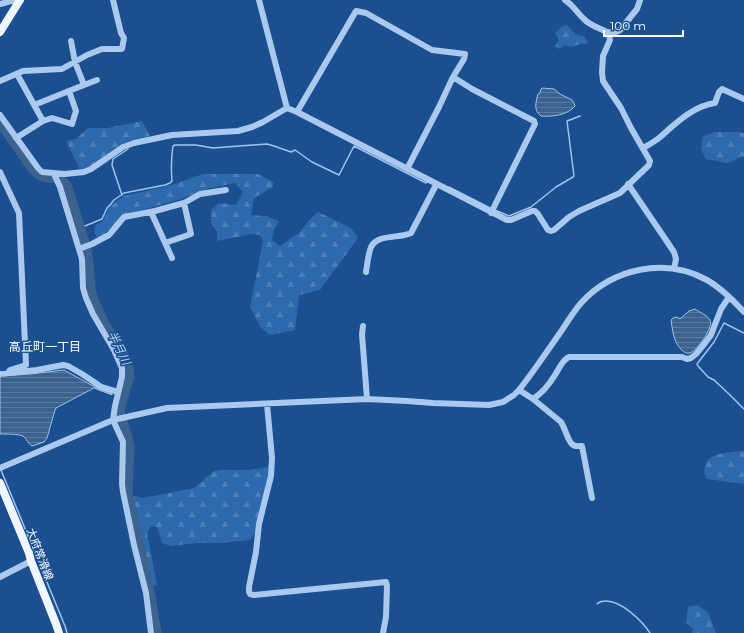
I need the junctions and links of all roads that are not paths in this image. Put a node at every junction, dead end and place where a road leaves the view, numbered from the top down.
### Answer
1 (15, 0) edge
2 (20, 0) edge
3 (113, 0) edge
4 (259, 0) edge
5 (566, 0) edge
6 (640, 0) edge
7 (0, 4) edge
8 (0, 32) edge
9 (607, 32) junction
10 (71, 41) dead end
11 (76, 62) junction
12 (17, 74) junction
13 (453, 76) junction
14 (97, 80) dead end
15 (0, 81) edge
16 (84, 85) junction
17 (69, 91) junction
18 (744, 99) edge
19 (34, 105) junction
20 (287, 108) junction
21 (296, 112) junction
22 (0, 115) edge
23 (43, 121) junction
24 (16, 138) junction
25 (643, 148) junction
26 (406, 169) junction
27 (0, 172) edge
28 (56, 177) junction
29 (436, 184) junction
30 (628, 184) junction
31 (226, 190) dead end
32 (184, 203) junction
33 (151, 212) junction
34 (491, 213) junction
35 (165, 243) junction
36 (81, 248) junction
37 (172, 258) dead end
38 (674, 269) junction
39 (366, 272) dead end
40 (729, 297) junction
41 (744, 312) edge
42 (363, 326) dead end
43 (8, 373) junction
44 (0, 374) edge
45 (519, 390) junction
46 (118, 392) junction
47 (367, 399) junction
48 (533, 399) junction
49 (267, 404) junction
50 (115, 420) junction
51 (0, 468) edge
52 (0, 483) edge
53 (592, 498) dead end
54 (31, 561) junction
55 (0, 577) edge
56 (59, 633) edge
57 (151, 633) edge
58 (383, 633) edge

1 - 7 street
2 - 8 main road
3 - 11 street
4 - 20 street
5 - 9 street
6 - 9 street
9 - 25 street
10 - 11 street
11 - 12 street
11 - 16 street
12 - 15 street
12 - 19 street
13 - 21 street
13 - 26 street
13 - 34 street
14 - 16 street
16 - 17 street
17 - 19 street
17 - 23 street
18 - 25 street
19 - 23 street
20 - 21 street
20 - 28 street
21 - 26 street
22 - 24 street
23 - 24 street
24 - 28 street
25 - 30 street
26 - 29 street
27 - 43 street
28 - 36 street
29 - 34 street
29 - 39 street
30 - 34 street
30 - 38 street
31 - 32 street
32 - 33 street
32 - 35 street
33 - 35 street
33 - 36 street
35 - 37 street
36 - 46 street
38 - 40 street
38 - 45 street
40 - 41 street
40 - 48 street
42 - 47 street
43 - 44 street
43 - 46 street
45 - 47 street
45 - 48 street
46 - 50 street
47 - 49 street
48 - 53 street
49 - 50 street
49 - 58 street
50 - 51 street
50 - 57 street
52 - 54 main road, 大府常滑線
54 - 55 street
54 - 56 main road, 大府常滑線

